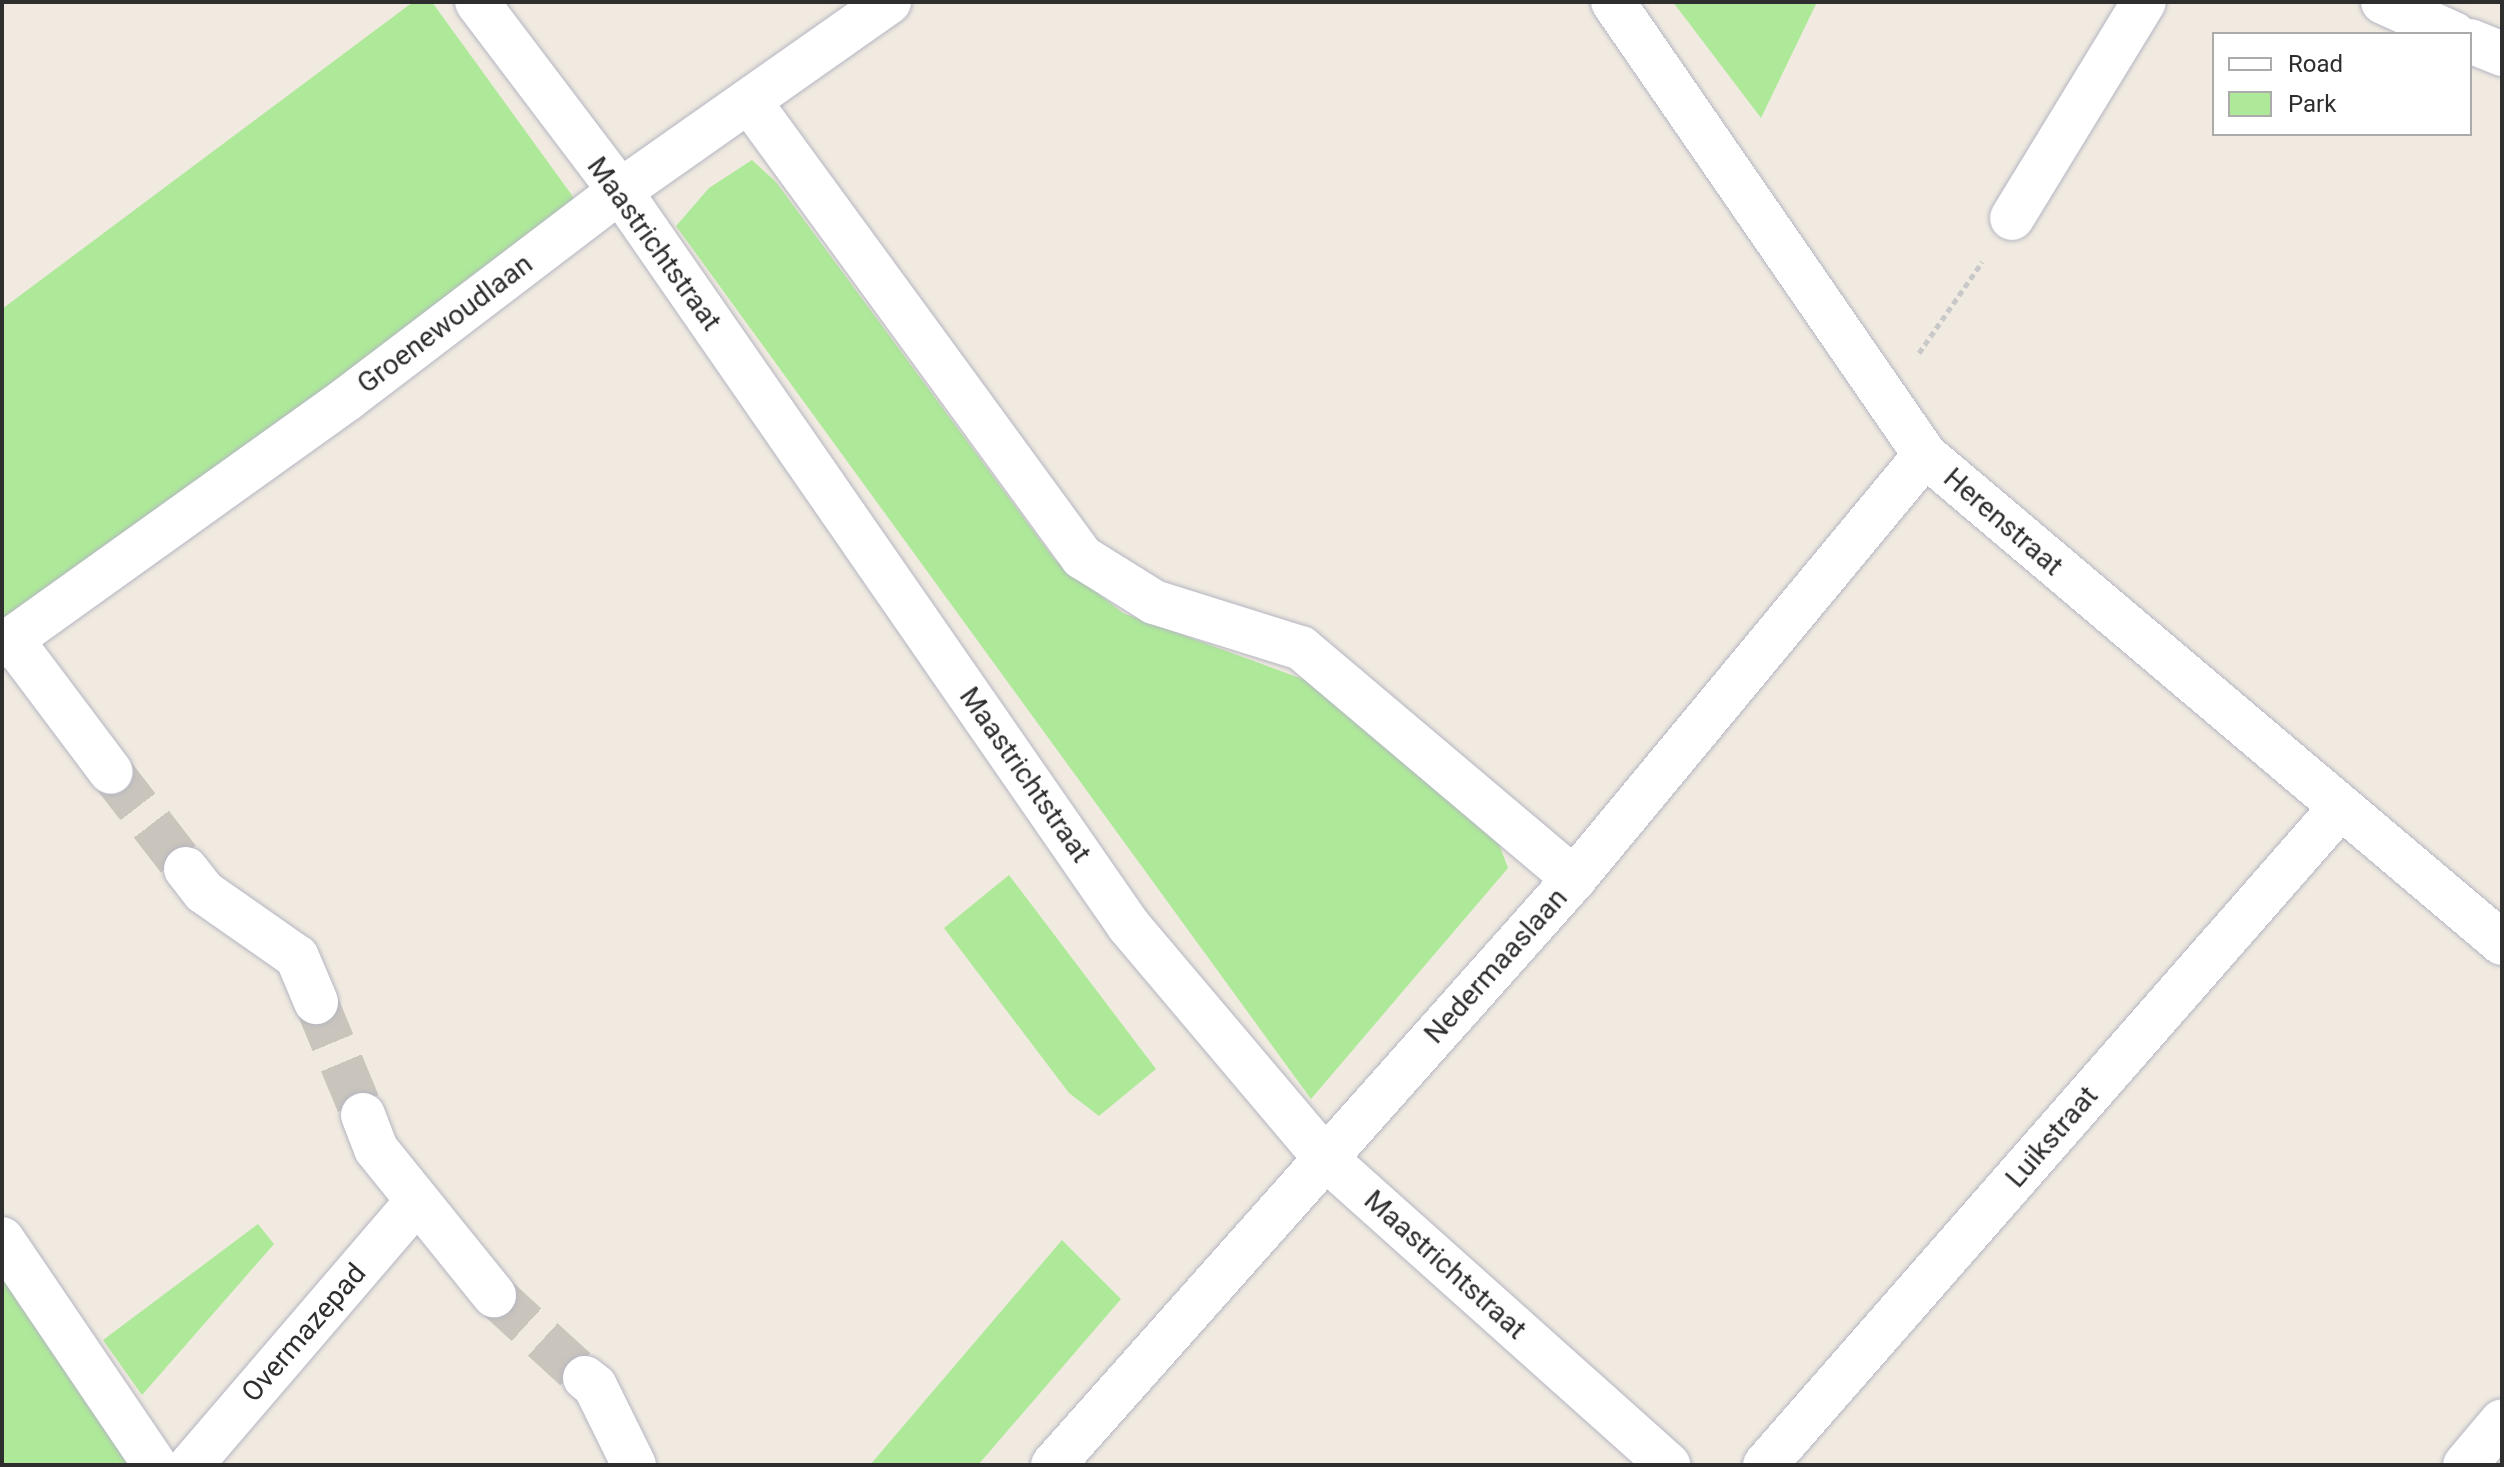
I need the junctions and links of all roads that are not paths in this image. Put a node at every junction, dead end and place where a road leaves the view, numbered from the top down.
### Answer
1 (477, 2) edge
2 (889, 2) edge
3 (1613, 2) edge
4 (2144, 2) edge
5 (2383, 2) edge
6 (2450, 32) edge
7 (2472, 42) edge
8 (2502, 54) edge
9 (749, 101) junction
10 (620, 191) junction
11 (2012, 218) road end
12 (1925, 455) junction
13 (6, 643) edge
14 (111, 772) tunnel mouth
15 (2339, 809) junction
16 (186, 869) tunnel mouth
17 (1574, 879) junction
18 (2502, 943) edge
19 (316, 1002) tunnel mouth
20 (363, 1115) tunnel mouth
21 (1324, 1157) junction
22 (417, 1201) junction
23 (2, 1239) edge
24 (494, 1295) tunnel mouth
25 (585, 1378) tunnel mouth
26 (2502, 1421) edge
27 (134, 1457) edge
28 (191, 1465) edge
29 (634, 1465) edge
30 (1053, 1465) edge
31 (1669, 1465) edge
32 (1765, 1465) edge
33 (2465, 1465) edge

1 - 10 street, Maastrichtstraat
2 - 9 street, Groenewoudlaan
3 - 12 street, Herenstraat
4 - 11 street
5 - 6 street
7 - 8 street
9 - 10 street, Groenewoudlaan
9 - 17 street
10 - 13 street, Groenewoudlaan
10 - 21 street, Maastrichtstraat
12 - 15 street, Herenstraat
12 - 17 street, Nedermaaslaan
13 - 14 street
15 - 18 street, Herenstraat
15 - 32 street, Luikstraat
16 - 19 street
17 - 21 street, Nedermaaslaan
20 - 22 street
21 - 30 street, Nedermaaslaan
21 - 31 street, Maastrichtstraat
22 - 24 street
22 - 28 street, Overmazepad
23 - 27 street
25 - 29 street
26 - 33 street

